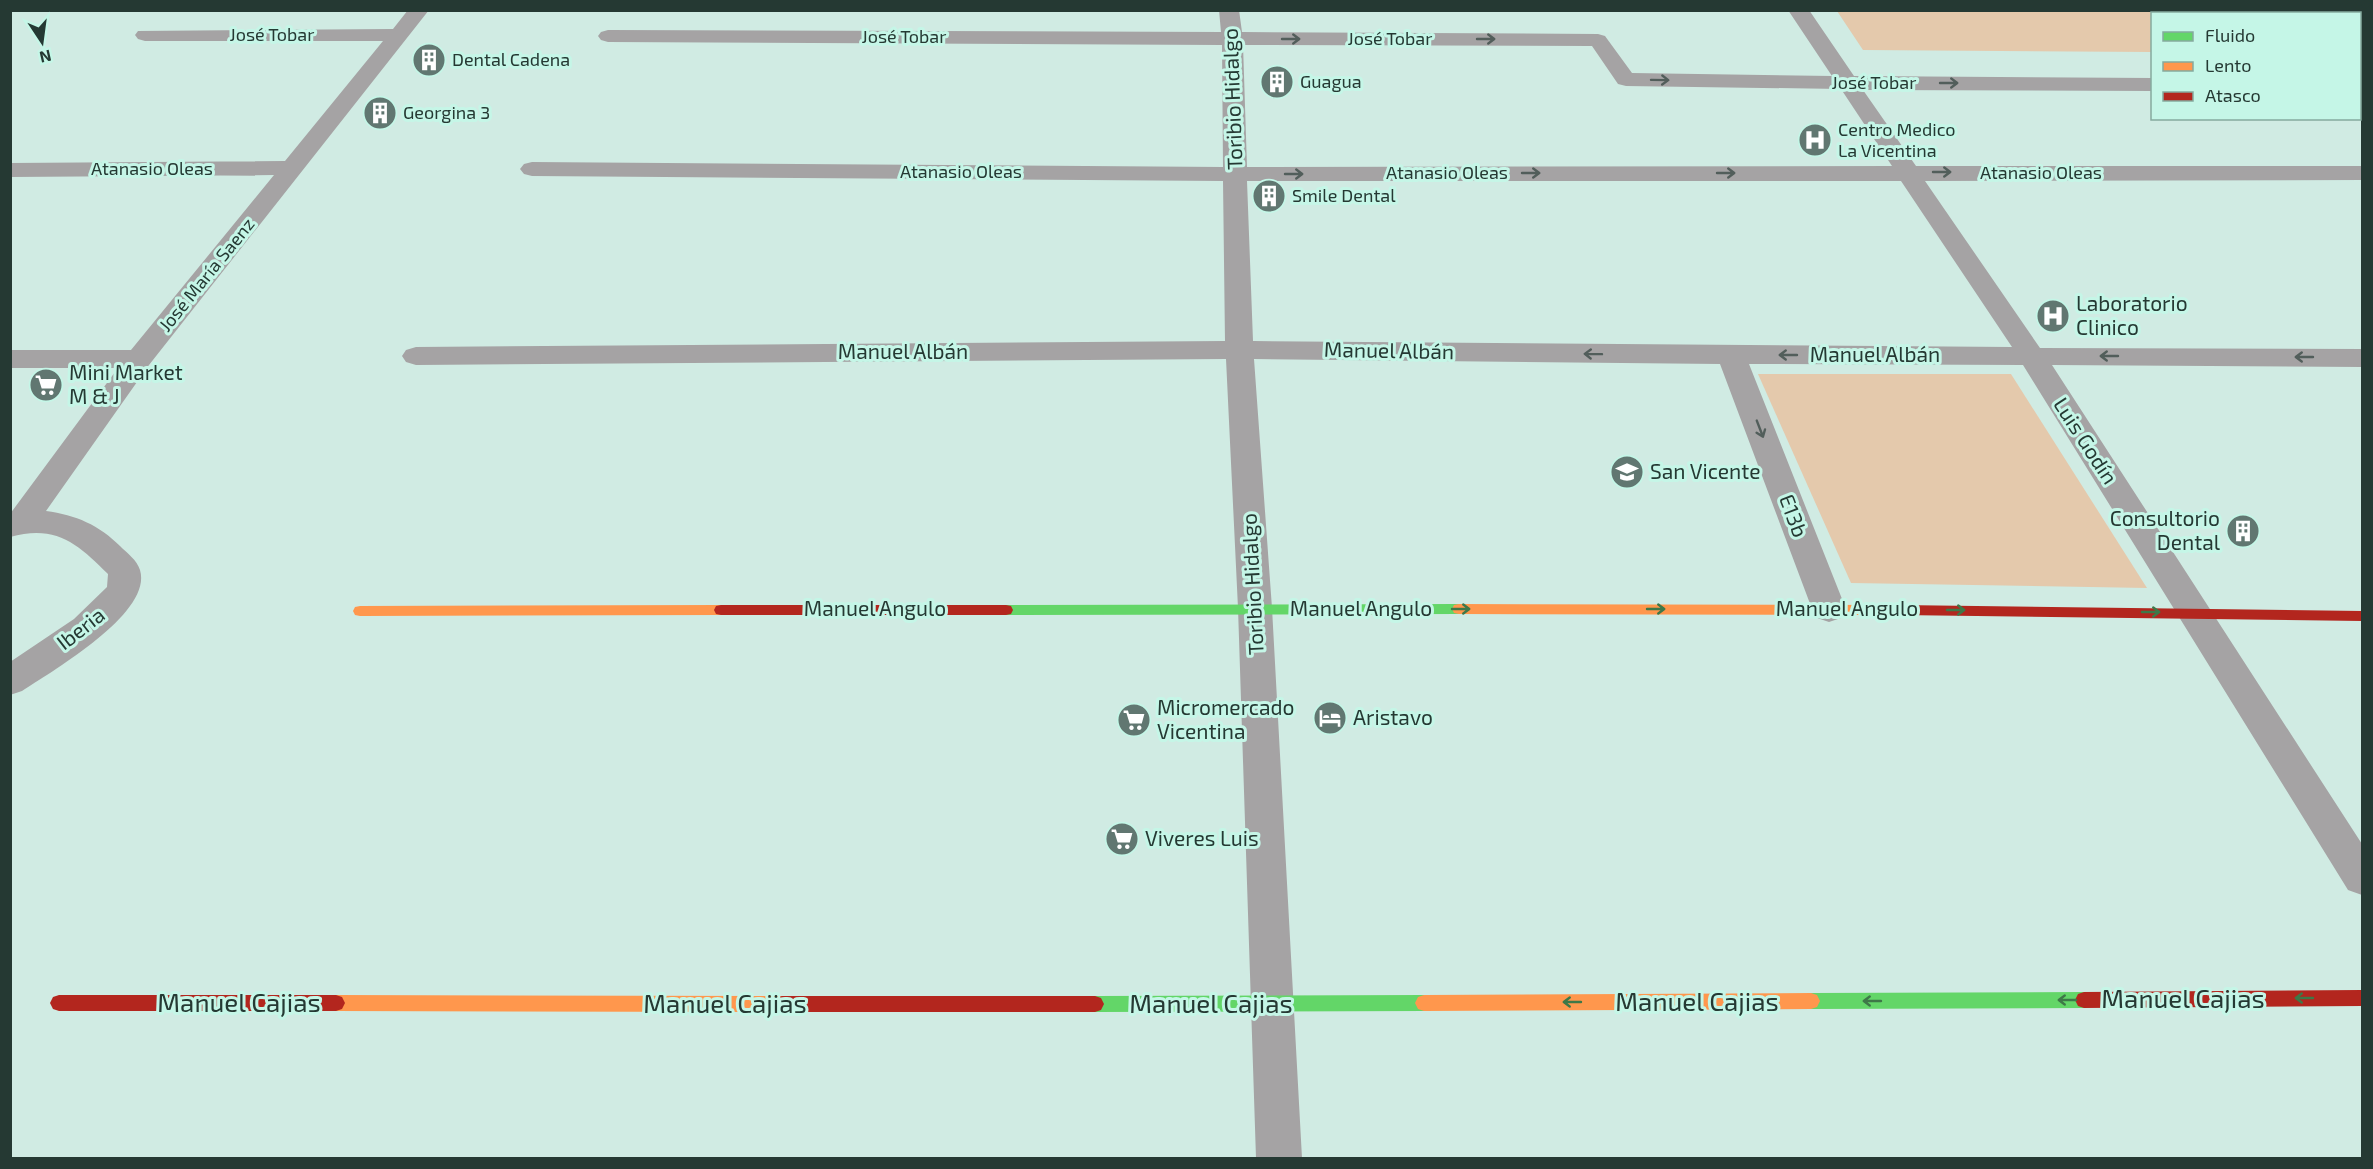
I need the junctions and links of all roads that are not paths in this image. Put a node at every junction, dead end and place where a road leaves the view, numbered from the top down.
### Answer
1 (419, 10) edge
2 (1798, 10) edge
3 (1231, 25) edge
4 (145, 35) dead end
5 (399, 35) junction
6 (608, 36) dead end
7 (1849, 83) junction
8 (2151, 84) edge
9 (294, 168) junction
10 (532, 169) dead end
11 (10, 170) edge
12 (1906, 173) junction
13 (2362, 173) edge
14 (1235, 174) junction
15 (1239, 350) junction
16 (1731, 355) junction
17 (2031, 355) junction
18 (416, 356) dead end
19 (2362, 358) edge
20 (10, 359) edge
21 (139, 359) junction
22 (17, 523) edge
23 (1255, 609) junction
24 (1829, 609) junction
25 (360, 611) dead end
26 (2195, 612) junction
27 (2362, 616) edge
28 (10, 681) edge
29 (2362, 877) edge
30 (2362, 998) edge
31 (59, 1003) dead end
32 (1271, 1004) junction
33 (1279, 1158) edge

1 - 5 street, José María Saenz
2 - 7 street, Luis Godín
3 - 6 street, José Tobar
3 -> 7 street, José Tobar
3 - 14 street, Toribio Hidalgo
4 - 5 street, José Tobar
5 - 9 street, José María Saenz
7 -> 8 street, José Tobar
7 - 12 street, Luis Godín
9 - 11 street, Atanasio Oleas
9 - 21 street, José María Saenz
10 - 14 street, Atanasio Oleas
12 -> 13 street, Atanasio Oleas
14 -> 12 street, Atanasio Oleas
12 - 17 street, Luis Godín
14 - 15 street, Toribio Hidalgo
16 -> 15 street, Manuel Albán
15 - 18 street, Manuel Albán
15 - 23 street, Toribio Hidalgo
17 -> 16 street, Manuel Albán
16 -> 24 street, E13b
19 -> 17 street, Manuel Albán
17 - 26 street, Luis Godín
20 - 21 street
21 - 22 street, José María Saenz
22 - 28 street, Iberia
23 -> 24 street, Manuel Angulo
23 - 25 street, Manuel Angulo
23 - 32 street, Toribio Hidalgo
24 -> 26 street, Manuel Angulo
26 - 27 street, Manuel Angulo
26 - 29 street, Luis Godín
30 -> 32 street, Manuel Cajias
31 - 32 street, Manuel Cajias
32 - 33 street, Toribio Hidalgo

